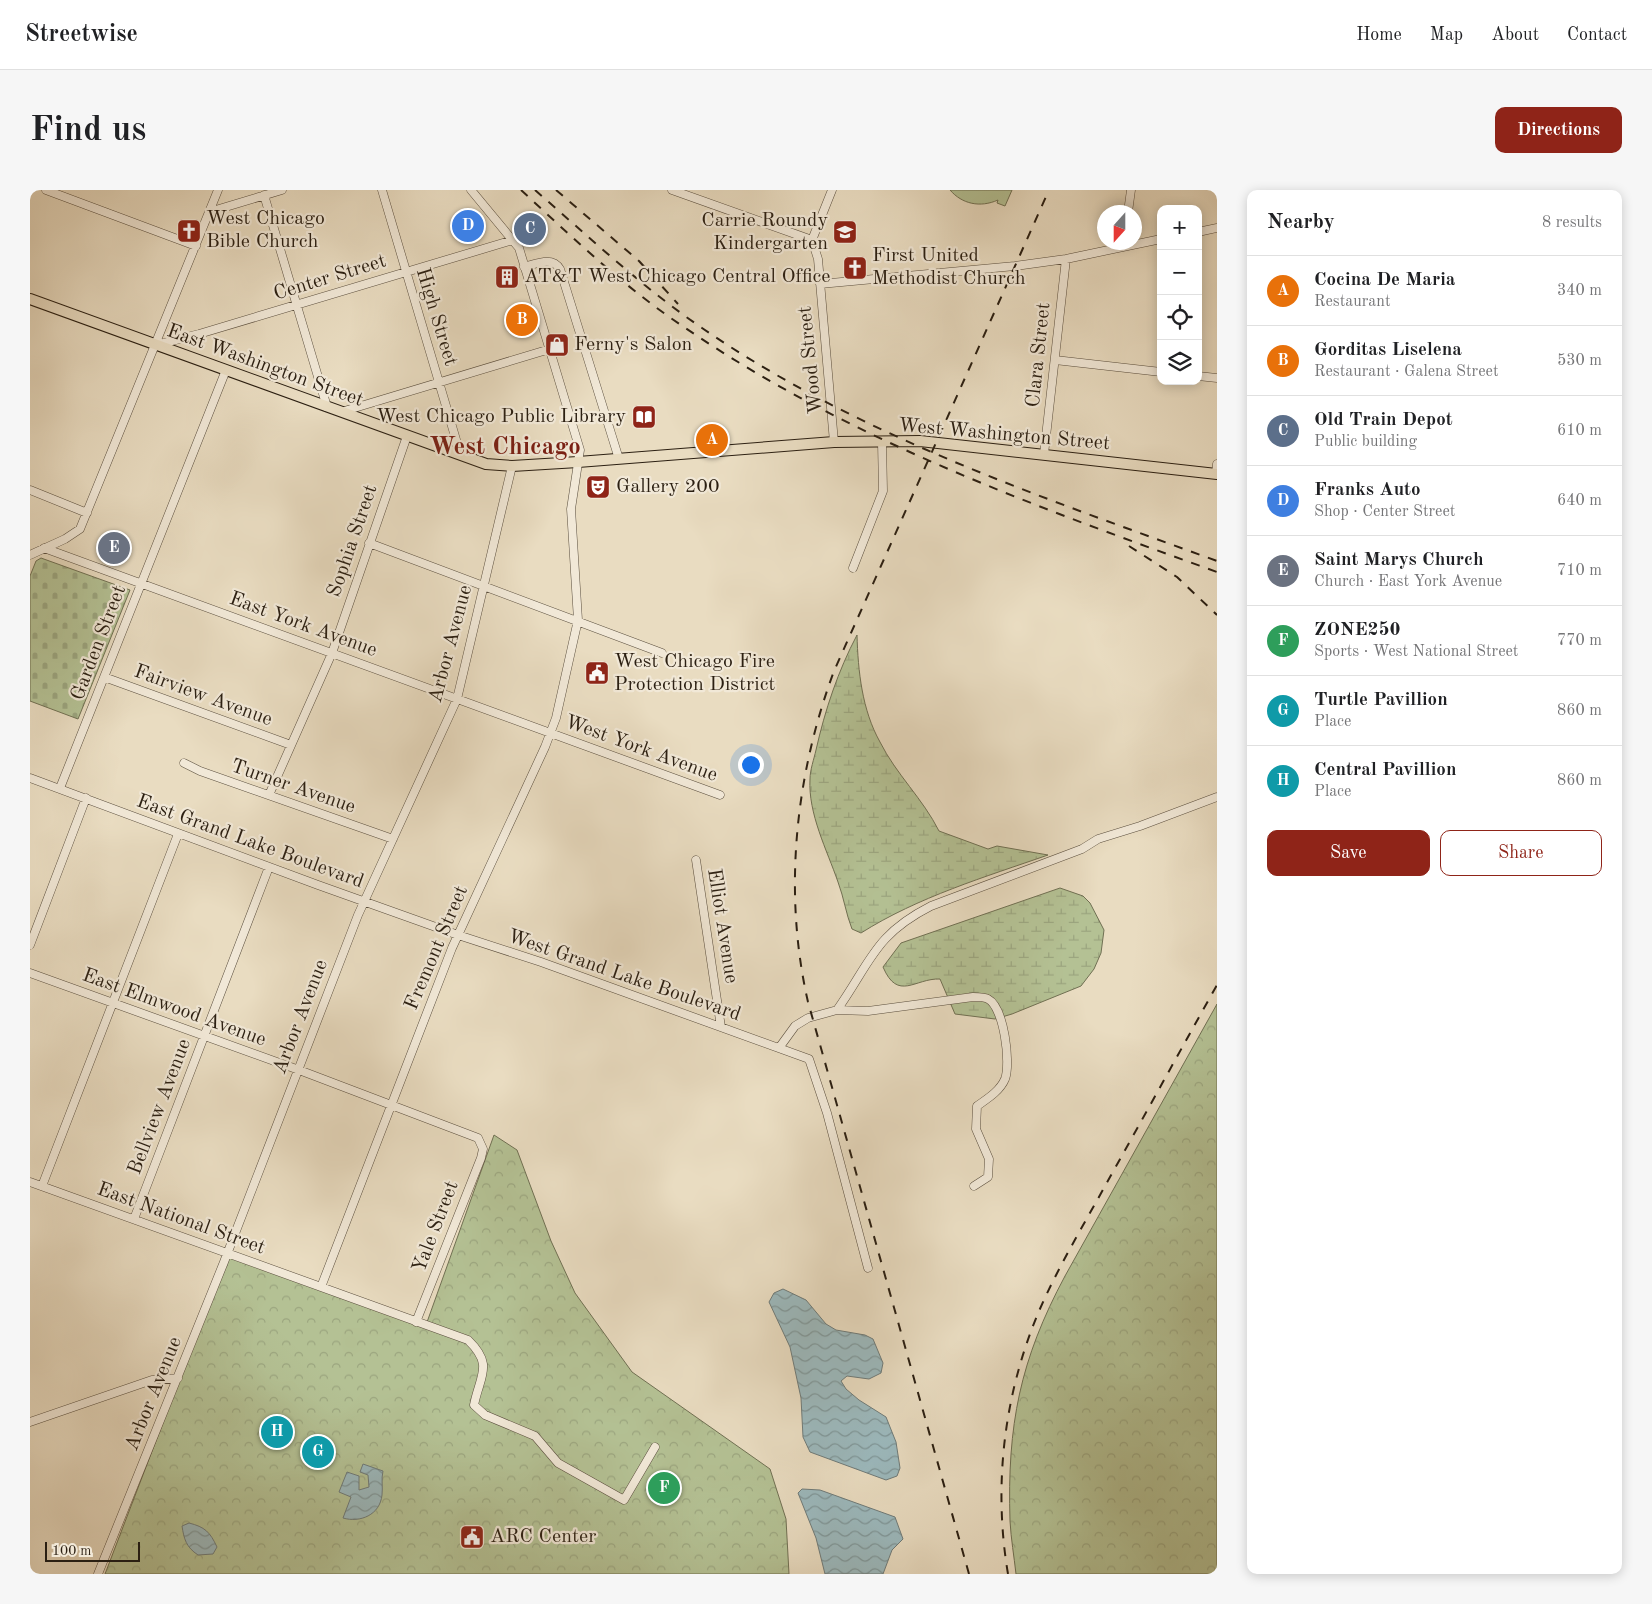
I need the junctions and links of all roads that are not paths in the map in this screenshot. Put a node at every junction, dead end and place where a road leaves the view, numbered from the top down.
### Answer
1 (46, 190) edge
2 (218, 190) edge
3 (282, 190) edge
4 (382, 190) edge
5 (471, 190) edge
6 (672, 190) edge
7 (832, 190) edge
8 (1131, 190) edge
9 (264, 195) junction
10 (1129, 205) edge
11 (209, 212) junction
12 (1217, 228) edge
13 (1202, 231) edge
14 (513, 240) junction
15 (812, 240) junction
16 (1157, 240) edge
17 (1142, 242) edge
18 (196, 246) junction
19 (1102, 250) edge
20 (1066, 259) junction
21 (524, 267) junction
22 (405, 272) junction
23 (820, 284) junction
24 (30, 298) edge
25 (297, 305) junction
26 (156, 345) junction
27 (550, 349) junction
28 (1055, 360) junction
29 (226, 370) junction
30 (1157, 372) edge
31 (1202, 376) edge
32 (1217, 378) edge
33 (439, 382) junction
34 (327, 407) junction
35 (341, 412) junction
36 (407, 436) junction
37 (834, 442) junction
38 (882, 442) junction
39 (457, 454) junction
40 (1044, 454) junction
41 (619, 459) junction
42 (578, 462) junction
43 (512, 466) junction
44 (1217, 470) edge
45 (30, 490) edge
46 (87, 513) junction
47 (369, 543) junction
48 (44, 548) junction
49 (30, 555) edge
50 (854, 568) dead end
51 (140, 584) junction
52 (483, 586) junction
53 (578, 620) junction
54 (332, 653) junction
55 (662, 653) dead end
56 (104, 678) junction
57 (457, 699) junction
58 (550, 733) junction
59 (291, 745) junction
60 (184, 763) dead end
61 (30, 778) edge
62 (60, 788) junction
63 (269, 795) junction
64 (720, 795) dead end
65 (1217, 797) edge
66 (86, 798) junction
67 (178, 834) junction
68 (393, 839) junction
69 (696, 860) dead end
70 (269, 867) junction
71 (364, 901) junction
72 (458, 935) junction
73 (30, 944) edge
74 (30, 973) edge
75 (112, 1002) junction
76 (837, 1010) junction
77 (721, 1027) junction
78 (204, 1036) junction
79 (779, 1048) junction
80 (299, 1070) junction
81 (392, 1104) junction
82 (482, 1144) joint
83 (30, 1182) edge
84 (42, 1186) junction
85 (974, 1186) dead end
86 (134, 1219) junction
87 (228, 1253) junction
88 (868, 1268) dead end
89 (321, 1287) junction
90 (416, 1322) junction
91 (178, 1378) junction
92 (30, 1422) edge
93 (655, 1447) dead end
94 (98, 1574) edge

1 - 18 street
2 - 11 street
3 - 9 street
4 - 22 street, High Street
5 - 14 street, Fremont Street
6 - 15 street
7 - 15 street
8 - 10 street
9 - 11 street
9 - 25 street
11 - 18 street
12 - 13 street
14 - 21 street, Fremont Street
14 - 22 street, Center Street
15 - 23 street, Wood Street
16 - 17 street
18 - 26 street
19 - 20 street
20 - 23 street
20 - 28 street, Clara Street
21 - 27 street, Fremont Street
21 - 41 street
22 - 25 street, Center Street
22 - 33 street, High Street
23 - 37 street, Wood Street
24 - 26 main road, East Washington Street
25 - 26 street, Center Street
25 - 34 street
26 - 29 main road, East Washington Street
26 - 46 street
27 - 33 street
27 - 42 street, Fremont Street
28 - 30 street
28 - 40 street, Clara Street
29 - 34 main road, East Washington Street
29 - 51 street, Garden Street
31 - 32 street
33 - 35 street
33 - 39 street, High Street
34 - 35 main road, East Washington Street
35 - 36 main road, East Washington Street
36 - 39 main road, East Washington Street
36 - 47 street, Sophia Street
37 - 38 main road, West Washington Street
37 - 41 main road, West Washington Street
38 - 40 main road, West Washington Street
38 - 50 street
39 - 43 main road, East Washington Street
40 - 44 main road, West Washington Street
41 - 42 main road, West Washington Street
42 - 43 main road, East Washington Street
42 - 53 street, Fremont Street
43 - 52 street, Arbor Avenue
45 - 46 street
46 - 48 street
47 - 52 street
47 - 54 street, Sophia Street
48 - 49 street
48 - 51 street, East York Avenue
51 - 54 street, East York Avenue
51 - 56 street, Garden Street
52 - 53 street
52 - 57 street, Arbor Avenue
53 - 55 street
53 - 58 street, Fremont Street
54 - 57 street, East York Avenue
54 - 59 street, Sophia Street
56 - 59 street, Fairview Avenue
56 - 62 street, Garden Street
57 - 58 street, East York Avenue
57 - 68 street, Arbor Avenue
58 - 64 street, West York Avenue
58 - 72 street, Fremont Street
59 - 63 street, Sophia Street
60 - 63 street, Turner Avenue
61 - 62 street, East Grand Lake Boulevard
62 - 66 street, East Grand Lake Boulevard
63 - 68 street, Turner Avenue
65 - 76 street
66 - 67 street, East Grand Lake Boulevard
66 - 73 street
67 - 70 street, East Grand Lake Boulevard
67 - 75 street
68 - 71 street, Arbor Avenue
69 - 77 street, Elliot Avenue
70 - 71 street, East Grand Lake Boulevard
70 - 78 street, Bellview Avenue
71 - 72 street, East Grand Lake Boulevard
71 - 80 street, Arbor Avenue
72 - 77 street, West Grand Lake Boulevard
72 - 81 street, Fremont Street
74 - 75 street, East Elmwood Avenue
75 - 78 street, East Elmwood Avenue
75 - 84 street
76 - 79 street
76 - 85 street
77 - 79 street, West Grand Lake Boulevard
78 - 80 street, East Elmwood Avenue
78 - 86 street, Bellview Avenue
79 - 88 street, West Grand Lake Boulevard
80 - 81 street, East Elmwood Avenue
80 - 87 street, Arbor Avenue
81 - 82 street, East Elmwood Avenue
81 - 89 street, Fremont Street
82 - 90 street, Yale Street
83 - 84 street, East National Street
84 - 86 street, East National Street
86 - 87 street, East National Street
87 - 89 street, East National Street
87 - 91 street, Arbor Avenue
89 - 90 street, East National Street
90 - 93 street, East National Street
91 - 92 street
91 - 94 street, Arbor Avenue

